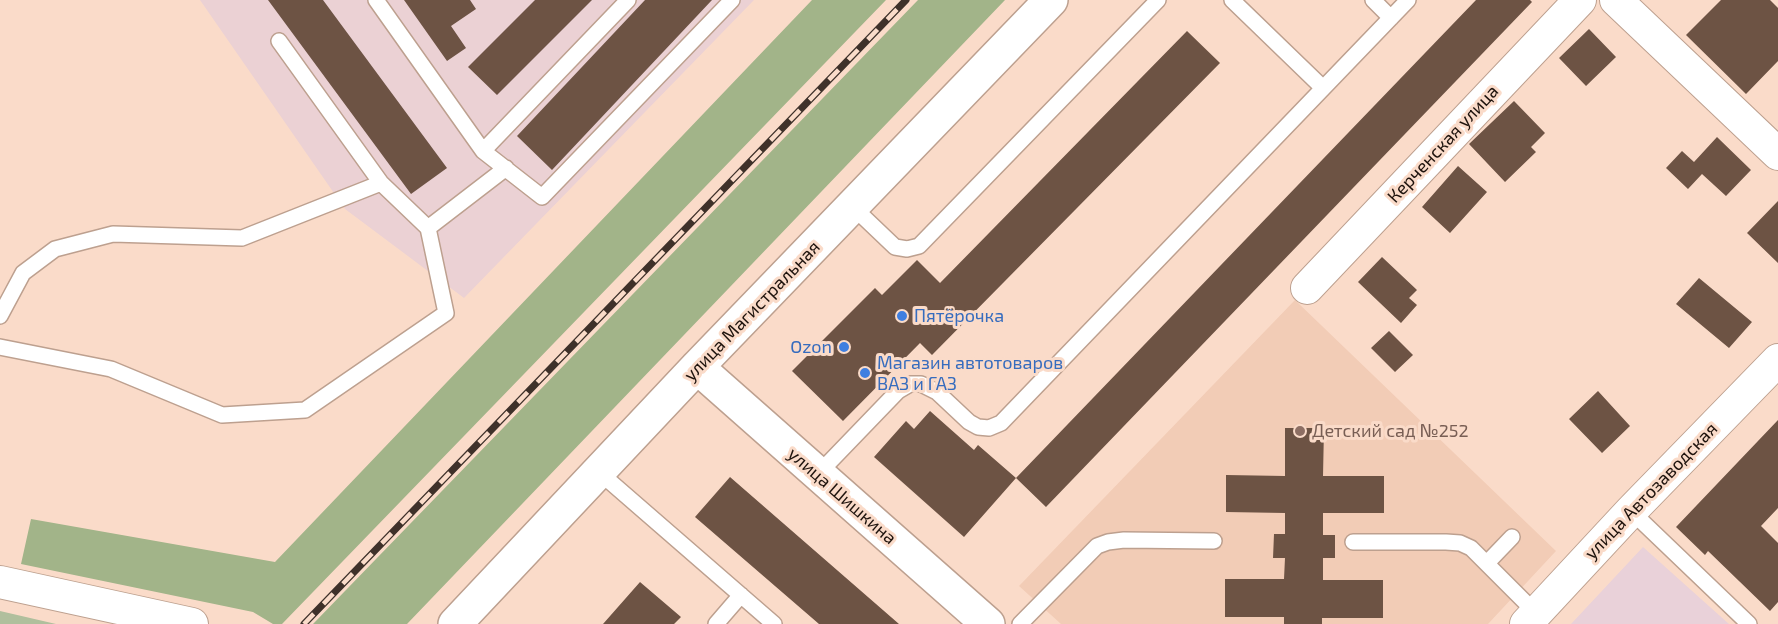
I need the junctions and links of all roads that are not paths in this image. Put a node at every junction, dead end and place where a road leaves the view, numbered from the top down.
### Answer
1 (376, 0) edge
2 (628, 0) edge
3 (732, 0) edge
4 (1051, 0) edge
5 (1158, 0) edge
6 (1232, 0) edge
7 (1373, 0) edge
8 (1408, 0) edge
9 (1580, 0) edge
10 (1616, 0) edge
11 (1391, 18) junction
12 (279, 41) dead end
13 (1323, 88) junction
14 (483, 151) junction
15 (1778, 154) edge
16 (506, 168) junction
17 (381, 183) junction
18 (852, 206) junction
19 (428, 228) junction
20 (1307, 288) dead end
21 (0, 316) edge
22 (0, 347) edge
23 (1778, 360) edge
24 (697, 367) junction
25 (599, 472) junction
26 (818, 474) junction
27 (1631, 511) junction
28 (1512, 537) dead end
29 (1214, 541) dead end
30 (1353, 542) dead end
31 (1487, 563) junction
32 (0, 582) edge
33 (741, 595) junction
34 (1531, 618) edge
35 (192, 624) edge
36 (455, 624) edge
37 (716, 624) edge
38 (774, 624) edge
39 (988, 624) edge
40 (1020, 624) edge
41 (1749, 624) edge

1 - 14 lane
2 - 14 lane
3 - 16 lane
4 - 18 main road, улица Магистральная
5 - 18 lane
6 - 13 lane
7 - 11 lane
8 - 11 lane
9 - 20 street, Керченская улица
10 - 15 street
11 - 13 lane
12 - 17 lane
13 - 26 lane
14 - 16 lane
16 - 19 lane
17 - 19 lane
17 - 21 lane
18 - 24 main road, улица Магистральная
19 - 22 lane
23 - 27 street, улица Автозаводская
24 - 25 main road, улица Магистральная
24 - 26 main road, улица Шишкина
25 - 33 lane
25 - 36 main road, улица Магистральная
26 - 39 main road, улица Шишкина
27 - 34 street, улица Автозаводская
27 - 41 lane
28 - 31 lane
29 - 40 lane
30 - 31 lane
31 - 34 lane
32 - 35 street
33 - 37 lane
33 - 38 lane

